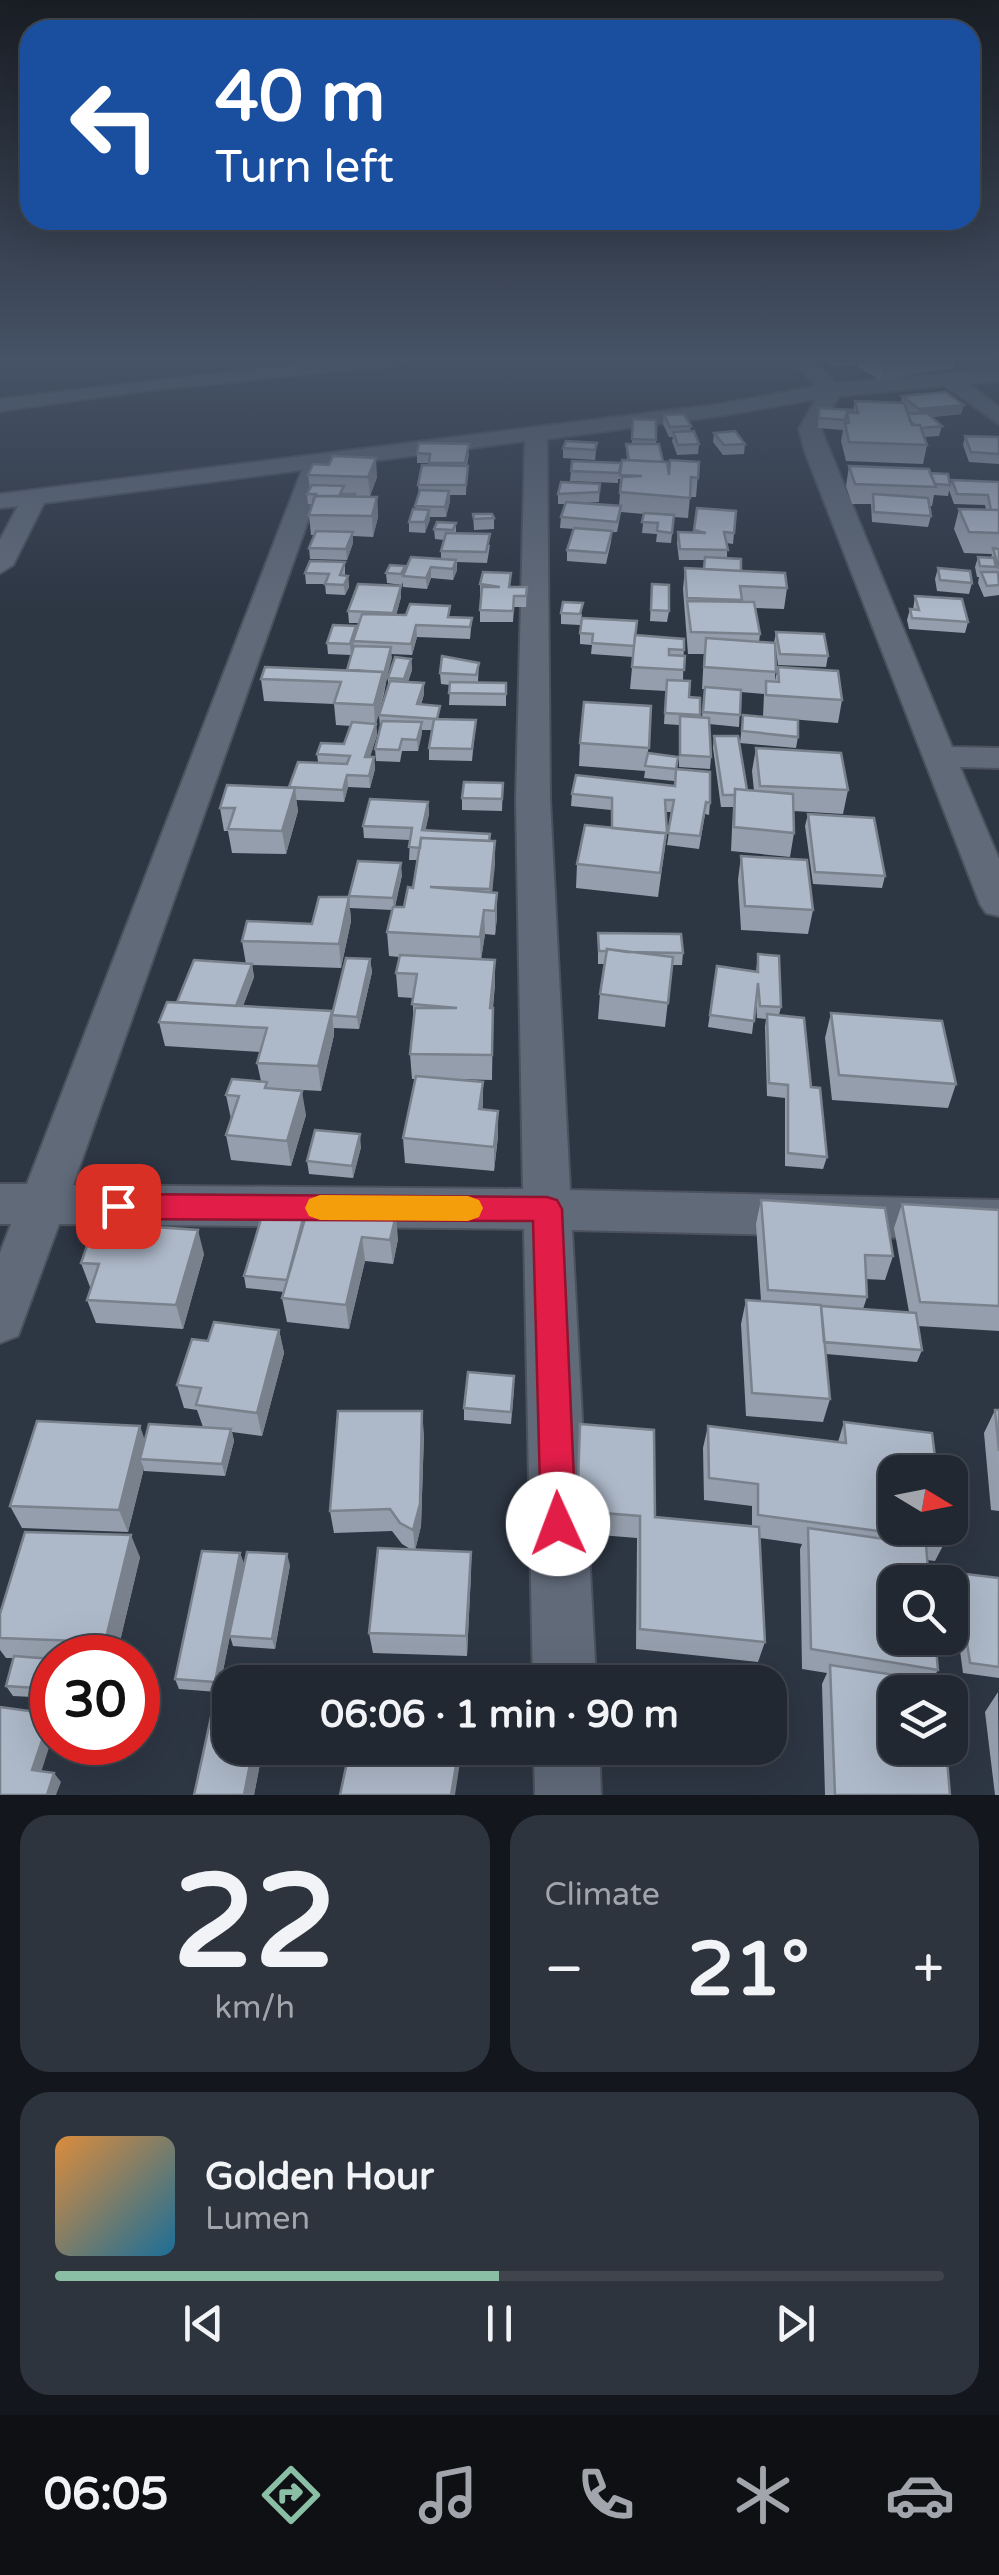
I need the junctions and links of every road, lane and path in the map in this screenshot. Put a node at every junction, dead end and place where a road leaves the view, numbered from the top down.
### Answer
1 (462, 443) edge
2 (536, 443) edge
3 (816, 443) edge
4 (317, 462) junction
5 (36, 495) junction
6 (0, 501) edge
7 (0, 565) edge
8 (942, 757) junction
9 (999, 758) edge
10 (999, 904) edge
11 (20, 1205) edge
12 (547, 1209) junction
13 (999, 1220) edge
14 (0, 1320) edge
15 (563, 1665) edge
16 (567, 1765) edge
17 (568, 1795) edge

1 - 4 street
2 - 12 street
3 - 8 street
4 - 5 street
4 - 11 street
5 - 6 street
5 - 7 street
8 - 9 street
8 - 10 street
11 - 12 street
11 - 14 street
12 - 13 street
12 - 15 street
16 - 17 street

